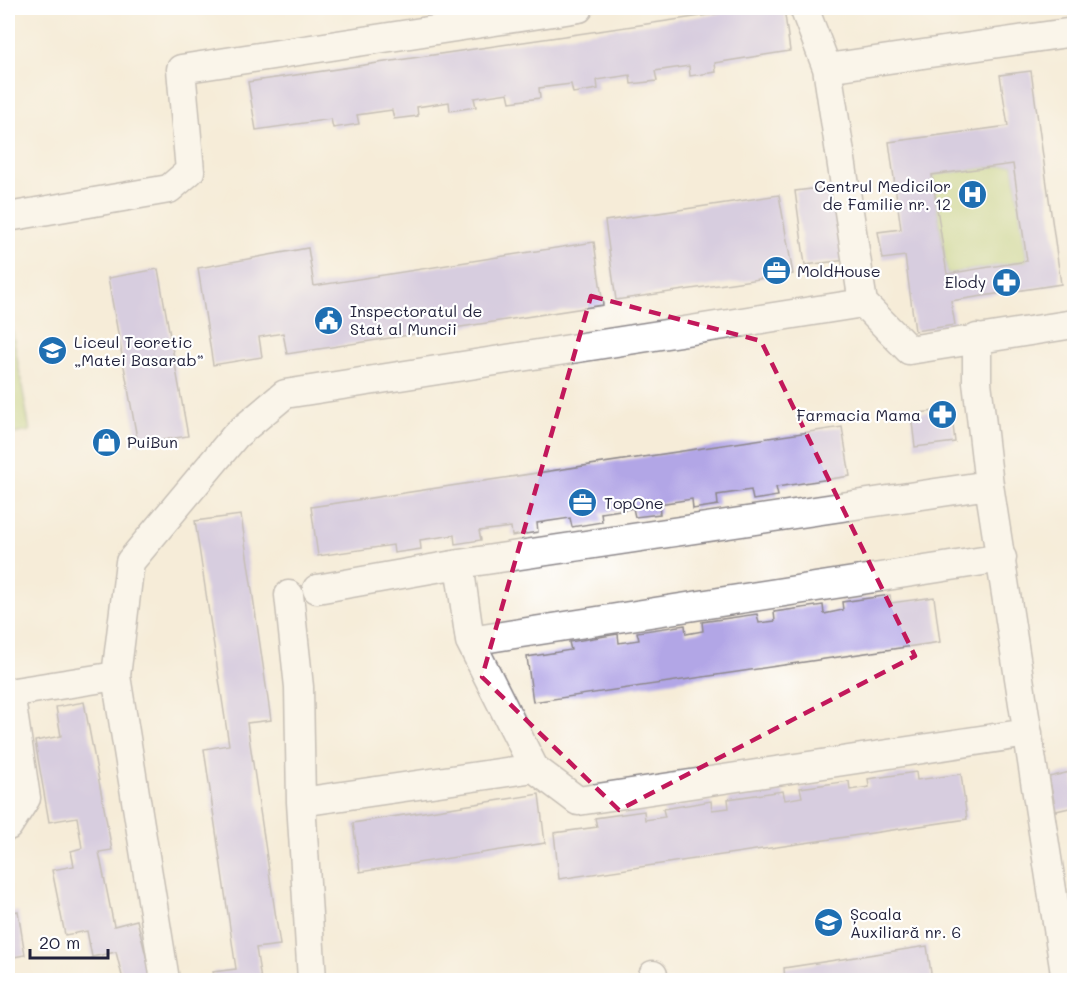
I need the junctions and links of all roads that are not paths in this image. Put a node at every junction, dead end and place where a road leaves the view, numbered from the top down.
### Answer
1 (579, 8) edge
2 (804, 8) edge
3 (1074, 32) edge
4 (827, 68) junction
5 (8, 217) edge
6 (863, 303) junction
7 (1074, 324) edge
8 (977, 338) junction
9 (989, 485) junction
10 (1002, 558) junction
11 (459, 564) junction
12 (317, 589) dead end
13 (289, 595) dead end
14 (470, 641) junction
15 (116, 676) junction
16 (9, 693) edge
17 (1028, 733) junction
18 (534, 768) junction
19 (301, 802) junction
20 (8, 826) edge
21 (165, 981) edge
22 (312, 981) edge
23 (1066, 981) edge

1 - 5 lane
2 - 4 lane
3 - 4 lane
4 - 6 lane
6 - 8 lane
6 - 15 lane
7 - 8 lane
8 - 9 lane
9 - 10 lane
9 - 11 lane
10 - 14 lane
10 - 17 lane
11 - 12 lane
11 - 14 lane
13 - 19 lane
14 - 18 lane
15 - 16 lane
15 - 21 lane
16 - 20 lane
17 - 18 lane
17 - 23 lane
18 - 19 lane
19 - 22 lane

